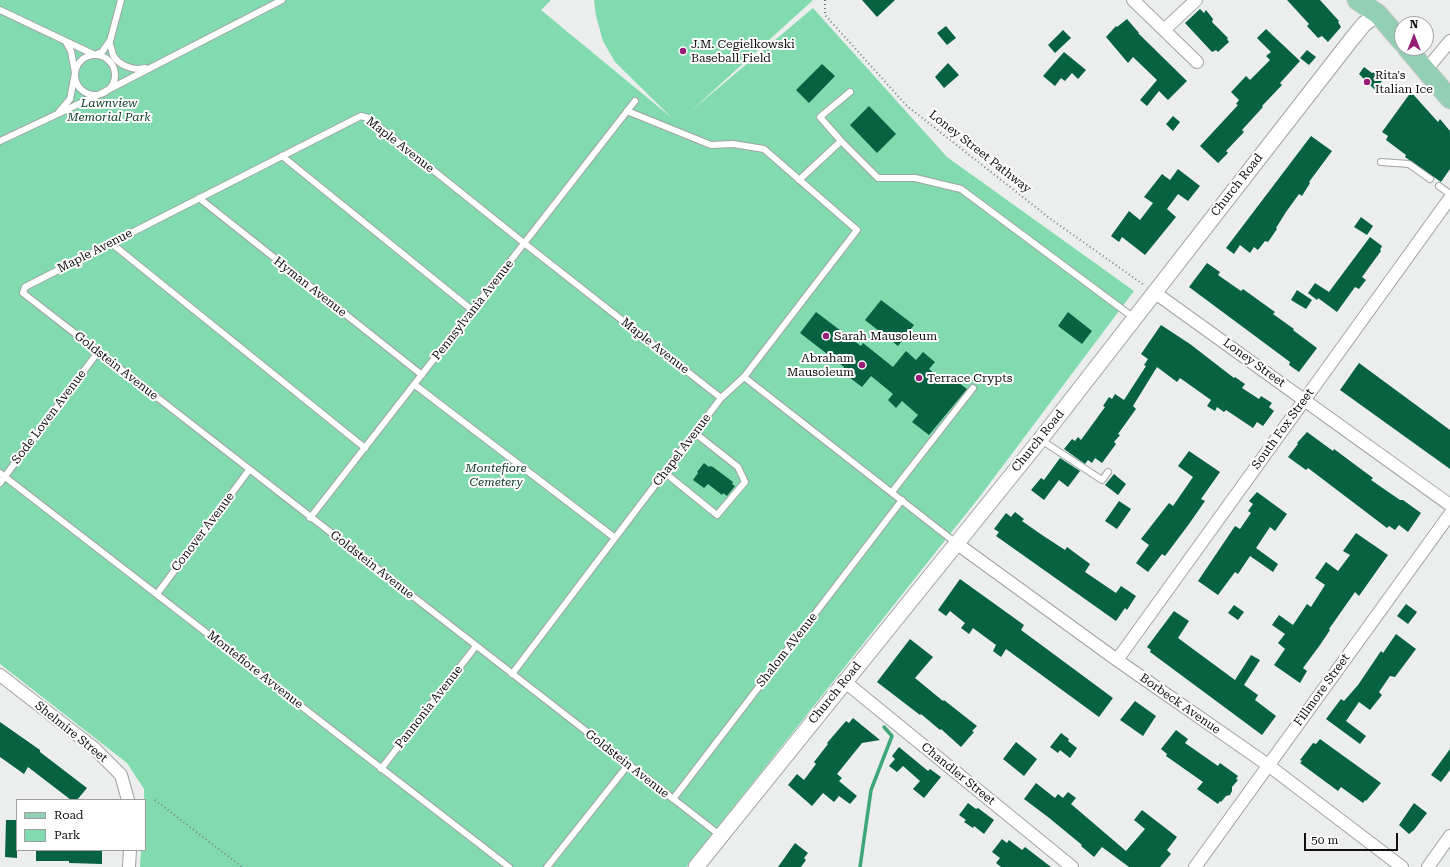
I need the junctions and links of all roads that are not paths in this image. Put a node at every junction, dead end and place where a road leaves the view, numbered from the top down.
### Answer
1 (120, 0) edge
2 (282, 0) edge
3 (1133, 0) edge
4 (1196, 0) edge
5 (1357, 0) edge
6 (1375, 7) edge
7 (0, 10) edge
8 (1164, 30) junction
9 (1394, 32) edge
10 (66, 41) junction
11 (1450, 41) edge
12 (110, 42) junction
13 (95, 55) junction
14 (1414, 56) edge
15 (105, 58) junction
16 (1197, 62) dead end
17 (153, 67) junction
18 (1426, 70) junction
19 (76, 73) junction
20 (850, 92) dead end
21 (102, 93) junction
22 (1450, 99) edge
23 (635, 101) dead end
24 (627, 111) junction
25 (58, 114) junction
26 (0, 141) edge
27 (841, 141) junction
28 (282, 156) junction
29 (1381, 162) dead end
30 (1430, 179) dead end
31 (799, 180) junction
32 (1439, 186) dead end
33 (1450, 194) edge
34 (199, 198) junction
35 (1450, 198) edge
36 (111, 243) junction
37 (524, 243) junction
38 (1154, 292) junction
39 (23, 293) joint
40 (472, 310) junction
41 (1134, 318) junction
42 (98, 352) junction
43 (422, 375) junction
44 (744, 377) junction
45 (414, 385) junction
46 (974, 388) dead end
47 (721, 398) junction
48 (1304, 399) junction
49 (695, 433) junction
50 (1040, 440) junction
51 (365, 448) junction
52 (249, 470) junction
53 (664, 472) junction
54 (1108, 472) dead end
55 (2, 474) edge
56 (0, 483) edge
57 (892, 492) junction
58 (902, 500) junction
59 (1450, 505) edge
60 (1450, 514) edge
61 (310, 518) junction
62 (615, 538) junction
63 (956, 543) junction
64 (157, 594) junction
65 (476, 646) junction
66 (1116, 660) junction
67 (512, 674) junction
68 (0, 675) edge
69 (844, 681) junction
70 (628, 765) junction
71 (1268, 765) junction
72 (381, 768) junction
73 (128, 799) edge
74 (672, 799) junction
75 (721, 836) junction
76 (1450, 836) edge
77 (130, 851) edge
78 (129, 867) edge
79 (509, 867) edge
80 (547, 867) edge
81 (696, 867) edge
82 (1072, 867) edge
83 (1195, 867) edge
84 (1402, 867) edge
85 (1428, 867) edge

1 - 12 lane
2 - 17 lane
3 - 8 street
4 - 8 street
5 - 6 main road
6 - 9 main road
6 - 38 street, Church Road
7 - 10 lane
8 - 16 street
10 - 13 lane
10 - 19 lane
11 - 18 street
12 - 13 lane
12 - 15 lane
12 - 17 lane
13 - 15 lane
13 - 19 lane
14 - 18 main road
15 - 21 lane
17 - 21 lane
18 - 22 main road
19 - 21 lane
19 - 25 lane
20 - 27 lane
21 - 25 lane
23 - 24 lane, Pennsylvania Avenue
24 - 31 lane
24 - 37 lane, Pennsylvania Avenue
25 - 26 lane
27 - 31 lane
27 - 41 lane
28 - 34 lane, Maple Avenue
28 - 37 lane, Maple Avenue
28 - 40 lane
29 - 30 lane
31 - 44 lane, Chapel Avenue
32 - 33 lane
34 - 36 lane, Maple Avenue
34 - 43 lane, Hyman Avenue
35 - 48 street, South Fox Street
36 - 39 lane, Maple Avenue
36 - 51 lane
37 - 40 lane, Pennsylvania Avenue
37 - 47 lane, Maple Avenue
38 - 41 street, Church Road
38 - 48 street, Loney Street
39 - 42 lane, Goldstein Avenue
40 - 43 lane, Pennsylvania Avenue
41 - 50 street, Church Road
42 - 52 lane, Goldstein Avenue
42 - 55 lane, Sode Loven Avenue
43 - 45 lane, Pennsylvania Avenue
44 - 47 lane, Chapel Avenue
44 - 57 lane
45 - 51 lane, Pennsylvania Avenue
45 - 62 lane
46 - 57 lane
47 - 49 lane, Chapel Avenue
48 - 59 street, Loney Street
48 - 66 street, South Fox Street
49 - 53 lane, Chapel Avenue
49 - 53 lane
50 - 54 lane
50 - 63 street, Church Road
51 - 61 lane, Pennsylvania Avenue
52 - 61 lane, Goldstein Avenue
52 - 64 lane, Conover Avenue
53 - 62 lane, Chapel Avenue
55 - 56 lane, Sode Loven Avenue
55 - 64 lane, Montefiore Avvenue
57 - 58 lane
58 - 63 lane
58 - 74 lane, Shalom AVenue
60 - 71 street, Fillmore Street
61 - 65 lane, Goldstein Avenue
62 - 67 lane, Chapel Avenue
63 - 66 street, Borbeck Avenue
63 - 69 street, Church Road
64 - 72 lane, Montefiore Avvenue
65 - 67 lane, Goldstein Avenue
65 - 72 lane, Pannonia Avenue
66 - 71 street, Borbeck Avenue
67 - 70 lane, Goldstein Avenue
68 - 73 street, Shelmire Street
69 - 75 street, Church Road
69 - 82 street, Chandler Street
70 - 74 lane, Goldstein Avenue
70 - 80 lane
71 - 83 street, Fillmore Street
71 - 84 street, Borbeck Avenue
72 - 79 lane, Montefiore Avvenue
74 - 75 lane, Goldstein Avenue
75 - 81 street, Church Road
76 - 85 street
77 - 78 street

